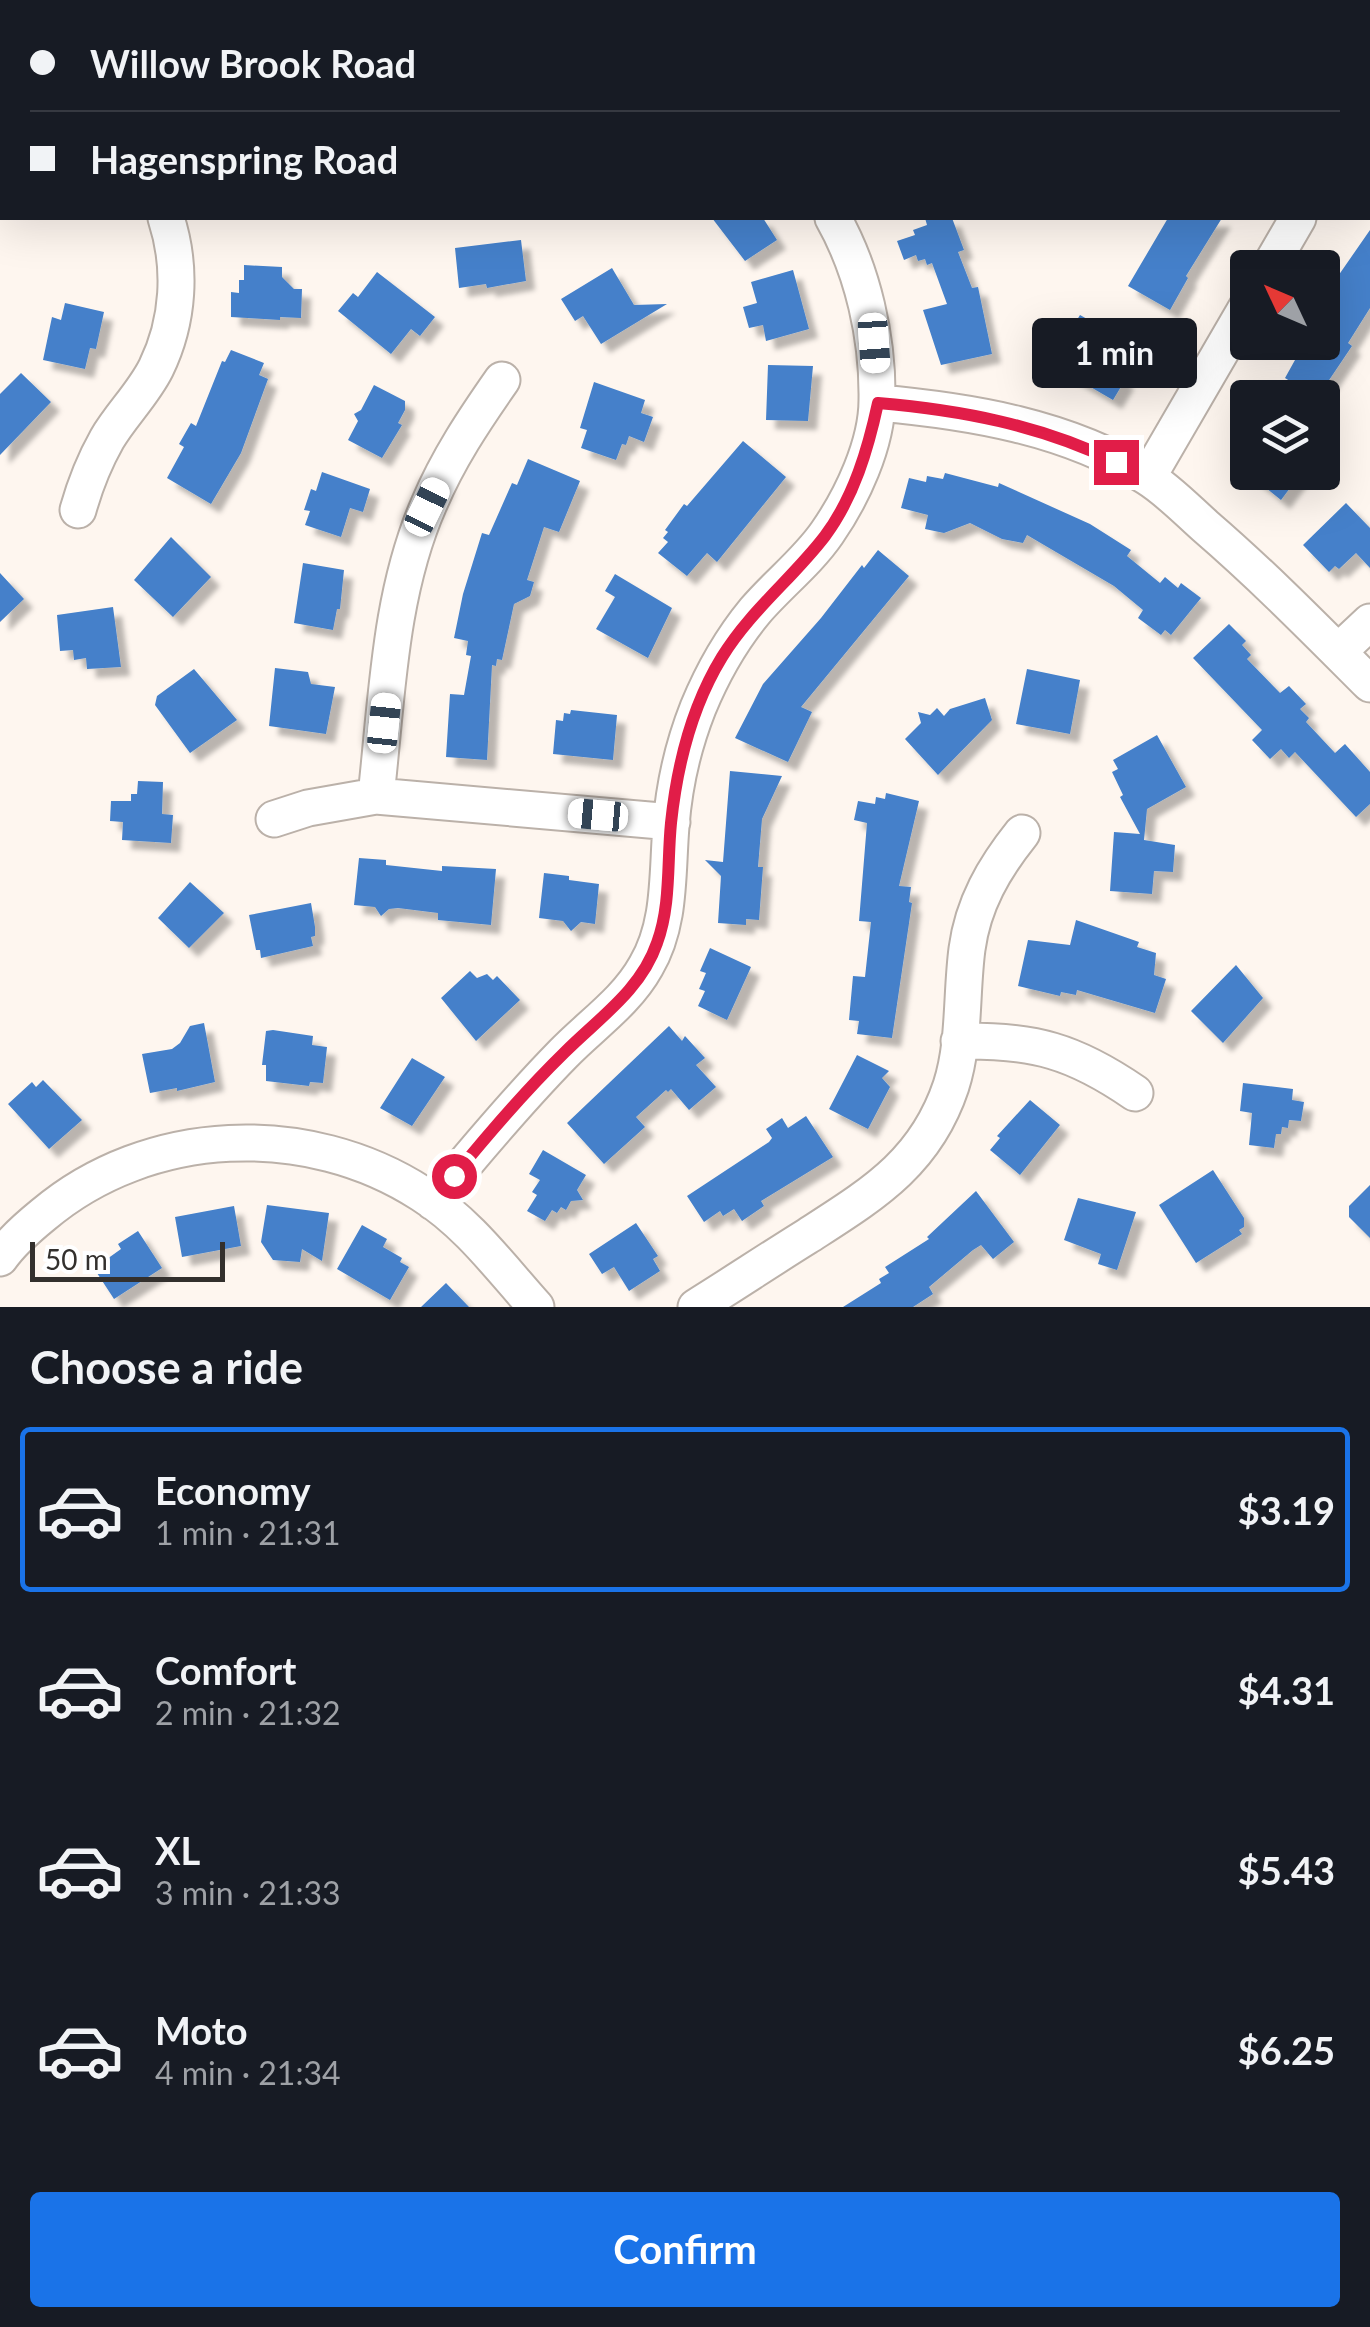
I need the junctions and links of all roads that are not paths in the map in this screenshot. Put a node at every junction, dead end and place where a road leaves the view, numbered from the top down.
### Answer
1 (167, 220) edge
2 (834, 220) edge
3 (1297, 220) edge
4 (1279, 250) edge
5 (1230, 336) edge
6 (502, 380) dead end
7 (878, 403) junction
8 (1148, 478) junction
9 (78, 510) dead end
10 (1370, 622) edge
11 (1338, 652) junction
12 (1370, 684) edge
13 (376, 796) junction
14 (274, 819) dead end
15 (672, 822) junction
16 (1022, 832) dead end
17 (959, 1041) junction
18 (1136, 1092) dead end
19 (433, 1202) junction
20 (3, 1245) edge
21 (536, 1307) edge
22 (696, 1307) edge

1 - 9 street
2 - 7 street
3 - 4 street
5 - 8 street
6 - 13 street
7 - 8 street
7 - 15 street
8 - 11 street
10 - 11 street
11 - 12 street
13 - 14 street
13 - 15 street
15 - 19 street
16 - 17 street
17 - 18 street
17 - 22 street
19 - 20 street
19 - 21 street

